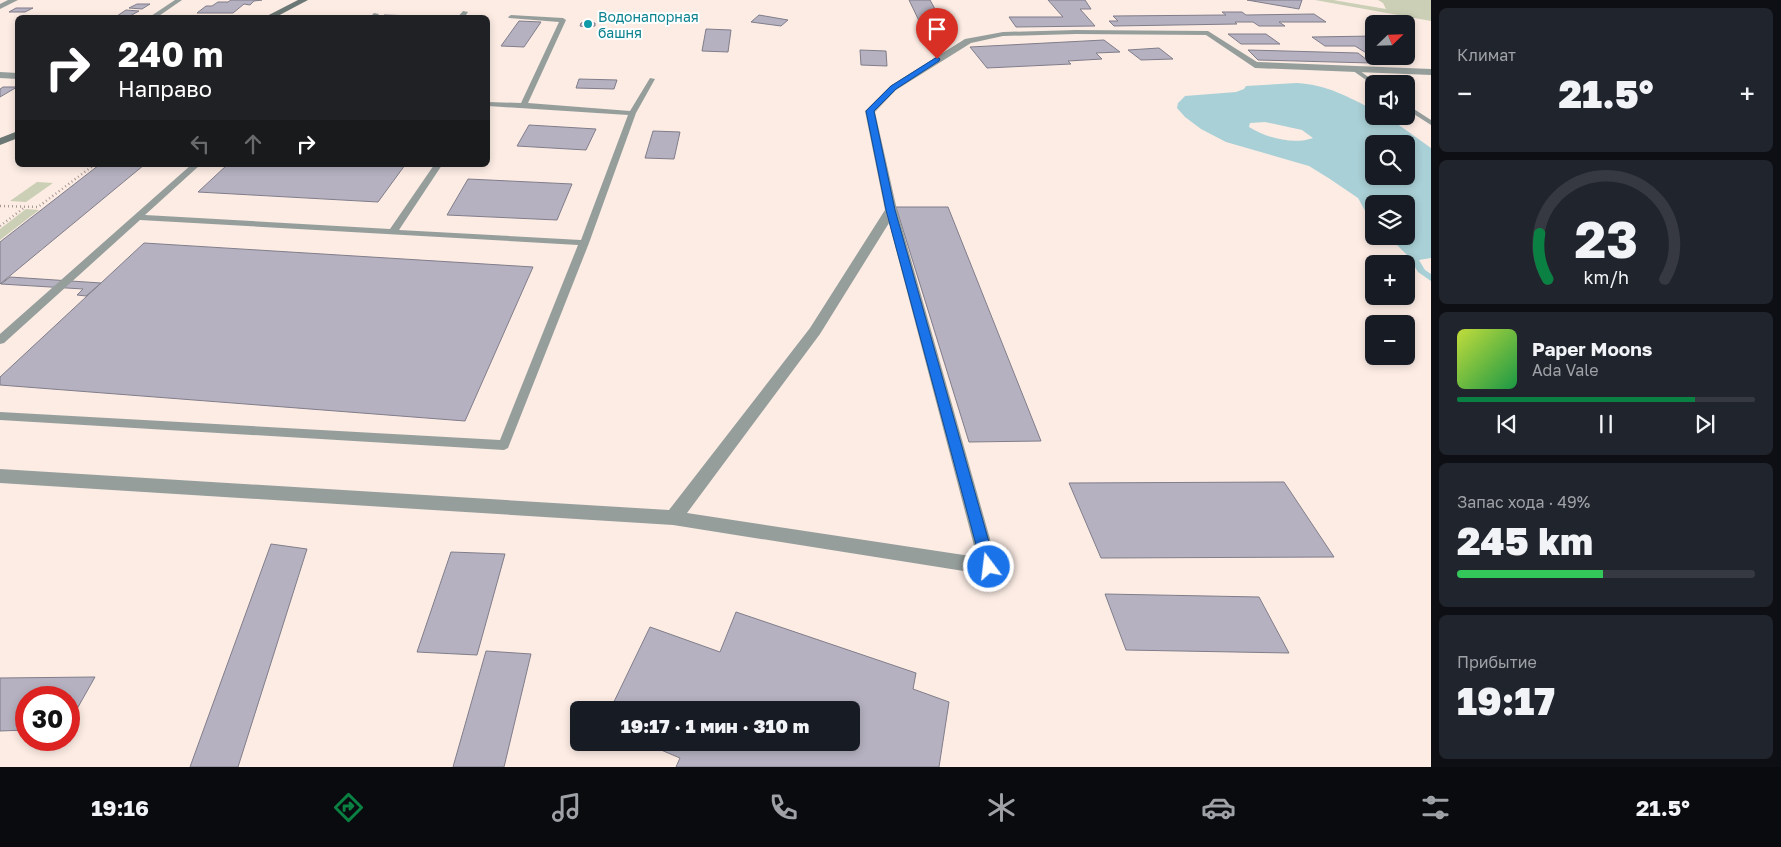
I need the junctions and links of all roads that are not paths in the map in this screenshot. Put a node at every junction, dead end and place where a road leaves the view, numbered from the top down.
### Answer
1 (14, 0) edge
2 (179, 0) edge
3 (304, 0) edge
4 (0, 7) edge
5 (465, 12) dead end
6 (156, 15) edge
7 (273, 15) edge
8 (462, 15) edge
9 (511, 17) dead end
10 (1354, 69) junction
11 (1431, 72) edge
12 (0, 76) edge
13 (15, 76) edge
14 (1365, 77) edge
15 (652, 79) dead end
16 (490, 104) edge
17 (524, 105) junction
18 (1415, 112) edge
19 (632, 113) junction
20 (1431, 123) edge
21 (15, 135) edge
22 (0, 142) edge
23 (194, 167) edge
24 (437, 167) edge
25 (891, 210) junction
26 (136, 217) junction
27 (393, 232) junction
28 (584, 243) junction
29 (0, 340) edge
30 (0, 416) edge
31 (0, 476) edge
32 (673, 518) junction

1 - 4 street
2 - 6 lane
3 - 7 street
5 - 8 lane
9 - 17 lane
10 - 11 street
10 - 14 lane
10 - 25 street
12 - 13 street
15 - 19 lane
16 - 17 lane
17 - 19 lane
18 - 20 lane
19 - 28 lane
21 - 22 street
23 - 26 lane
24 - 27 lane
25 - 32 street
25 - 32 street
26 - 27 lane
26 - 29 lane
27 - 28 lane
28 - 30 lane
31 - 32 street

